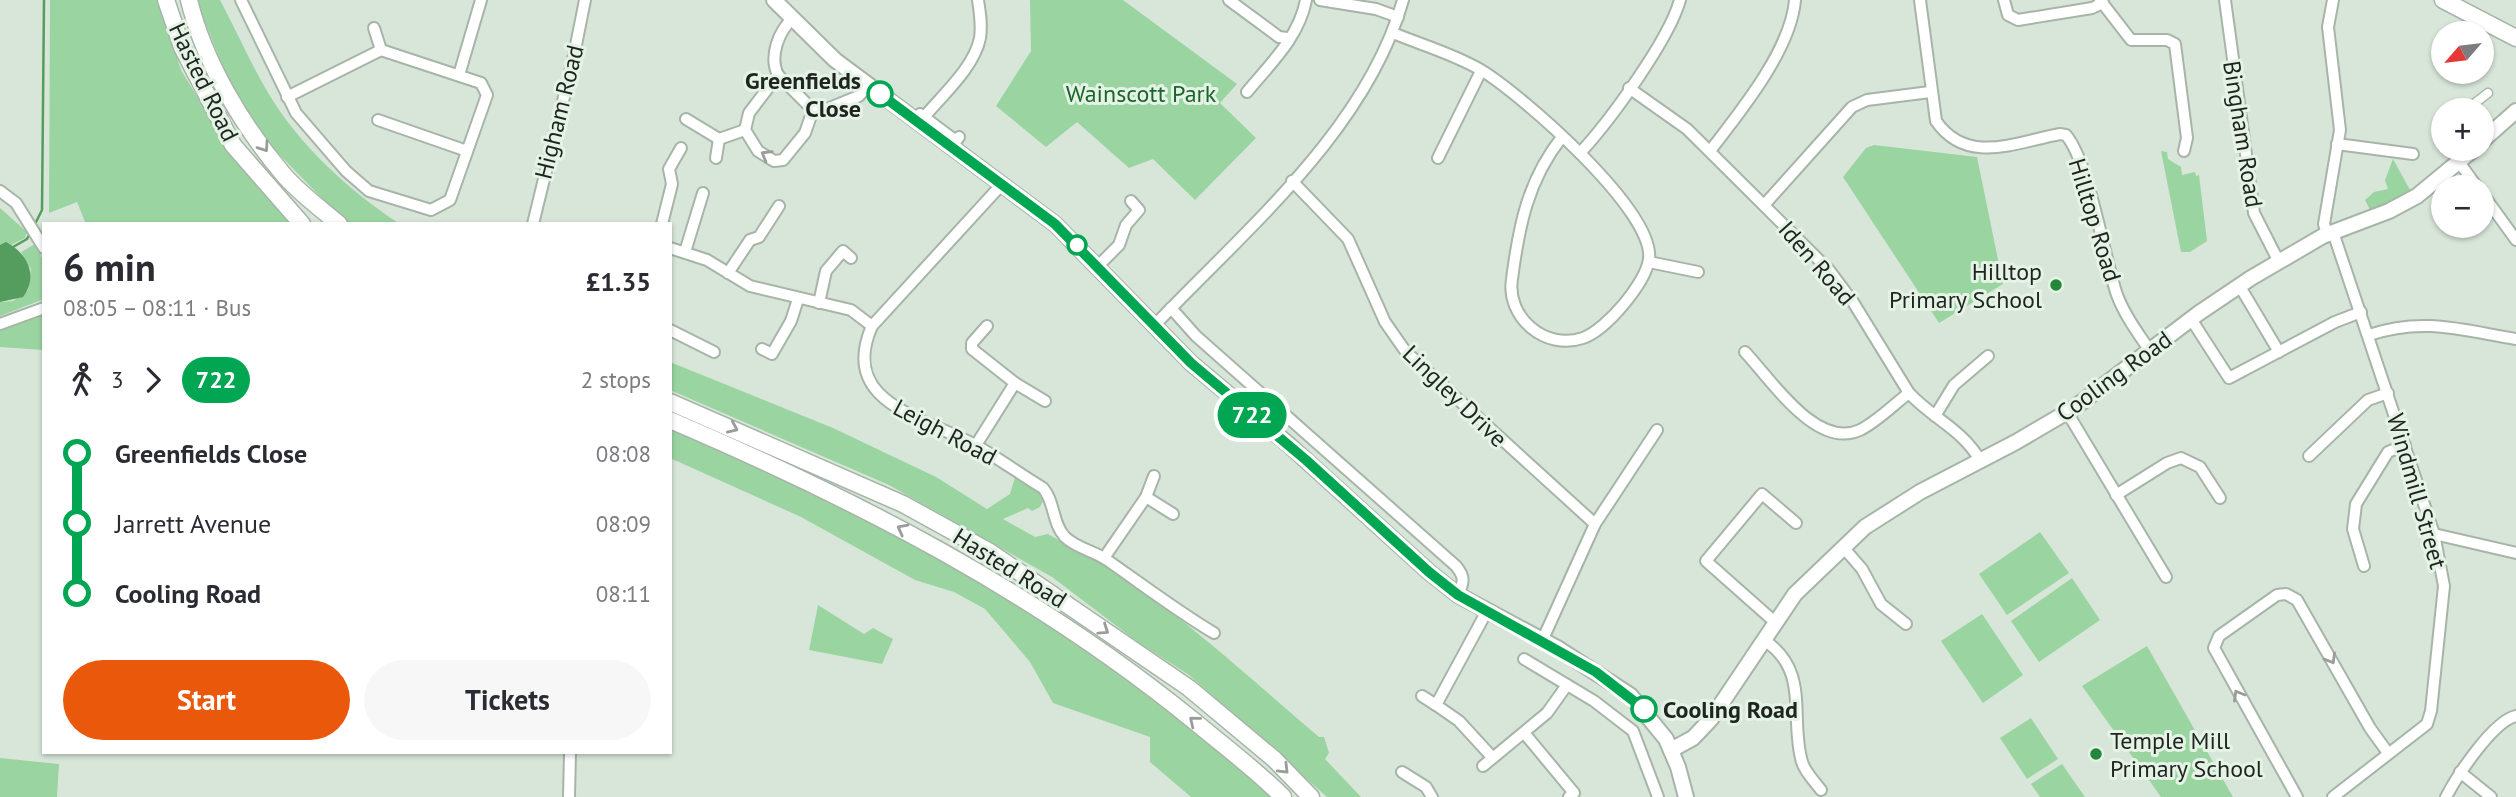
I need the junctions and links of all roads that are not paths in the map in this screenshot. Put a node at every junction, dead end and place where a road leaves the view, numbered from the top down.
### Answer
1 (166, 0) edge
2 (188, 0) edge
3 (241, 0) edge
4 (481, 0) edge
5 (585, 0) edge
6 (774, 0) edge
7 (978, 0) edge
8 (1229, 0) edge
9 (1306, 0) edge
10 (1320, 0) edge
11 (1403, 0) edge
12 (1680, 0) edge
13 (1795, 0) edge
14 (1920, 0) edge
15 (2004, 0) edge
16 (2225, 0) edge
17 (2333, 0) edge
18 (2101, 1) edge
19 (2446, 1) edge
20 (1398, 17) junction
21 (793, 18) junction
22 (374, 28) dead end
23 (1393, 33) junction
24 (1287, 38) junction
25 (2516, 38) edge
26 (381, 50) junction
27 (1481, 71) junction
28 (459, 75) junction
29 (778, 75) junction
30 (869, 85) junction
31 (1629, 88) junction
32 (897, 91) dead end
33 (1247, 92) dead end
34 (1930, 92) junction
35 (2488, 93) dead end
36 (287, 97) junction
37 (2482, 98) edge
38 (813, 110) junction
39 (2516, 111) edge
40 (686, 119) dead end
41 (378, 120) dead end
42 (921, 120) junction
43 (2494, 125) edge
44 (745, 130) junction
45 (1562, 136) junction
46 (959, 137) dead end
47 (719, 139) junction
48 (2337, 144) junction
49 (681, 148) dead end
50 (2184, 150) dead end
51 (467, 151) junction
52 (1710, 151) junction
53 (1580, 153) junction
54 (2413, 154) dead end
55 (716, 158) dead end
56 (1438, 158) dead end
57 (2459, 162) joint
58 (2468, 175) edge
59 (1292, 181) junction
60 (1003, 183) junction
61 (0, 191) edge
62 (703, 193) dead end
63 (1131, 201) dead end
64 (1765, 204) junction
65 (779, 206) dead end
66 (2494, 210) edge
67 (300, 222) edge
68 (336, 222) edge
69 (533, 222) edge
70 (662, 222) edge
71 (2330, 233) junction
72 (2516, 240) edge
73 (42, 245) edge
74 (672, 249) edge
75 (848, 251) dead end
76 (685, 252) junction
77 (2279, 261) junction
78 (1649, 262) junction
79 (1097, 267) junction
80 (1698, 272) dead end
81 (728, 273) junction
82 (2239, 285) junction
83 (798, 299) junction
84 (819, 303) junction
85 (1171, 308) junction
86 (42, 309) edge
87 (2361, 312) junction
88 (2188, 322) junction
89 (0, 324) edge
90 (872, 326) junction
91 (987, 326) dead end
92 (1153, 327) junction
93 (672, 331) edge
94 (2369, 335) junction
95 (2516, 339) edge
96 (2150, 351) junction
97 (714, 352) dead end
98 (1745, 352) dead end
99 (2279, 352) junction
100 (771, 354) dead end
101 (1988, 356) dead end
102 (1015, 383) junction
103 (1909, 393) junction
104 (2388, 393) junction
105 (1045, 401) dead end
106 (672, 403) edge
107 (2067, 412) junction
108 (1934, 416) junction
109 (672, 421) edge
110 (1657, 430) dead end
111 (976, 445) junction
112 (2405, 445) junction
113 (2309, 456) dead end
114 (1980, 460) junction
115 (1154, 476) dead end
116 (2116, 495) junction
117 (1146, 497) junction
118 (2220, 498) dead end
119 (1173, 514) dead end
120 (1796, 523) dead end
121 (1595, 524) junction
122 (2434, 534) junction
123 (1843, 547) junction
124 (2373, 549) dead end
125 (2360, 553) junction
126 (2516, 553) edge
127 (1104, 558) junction
128 (2364, 566) dead end
129 (2166, 577) dead end
130 (1458, 595) junction
131 (1487, 611) junction
132 (1776, 623) junction
133 (1906, 624) dead end
134 (1214, 633) dead end
135 (1764, 640) junction
136 (1542, 641) junction
137 (1524, 659) dead end
138 (1567, 685) junction
139 (1422, 696) dead end
140 (1436, 705) junction
141 (2516, 716) edge
142 (1525, 734) junction
143 (1671, 750) junction
144 (2388, 753) junction
145 (570, 754) edge
146 (1492, 757) junction
147 (1483, 766) dead end
148 (1402, 772) dead end
149 (2460, 772) junction
150 (1821, 790) dead end
151 (1573, 796) edge
152 (569, 797) edge
153 (1283, 797) edge
154 (1311, 797) edge
155 (1432, 797) edge
156 (1658, 797) edge
157 (1686, 797) edge
158 (2297, 797) edge
159 (2333, 797) edge
160 (2445, 797) edge
161 (2491, 797) edge

1 - 67 main road, Hasted Road
2 -> 68 main road, Hasted Road
3 - 36 street
4 - 28 street
5 - 69 street, Higham Road
6 - 21 main road
7 - 42 street
8 - 24 street
9 - 24 street
10 - 20 street
11 - 20 street
12 - 31 street
13 - 52 street
14 - 34 street, Hilltop Road
15 - 18 street
16 - 77 street, Bingham Road
17 - 48 street
18 - 50 street
19 - 25 main road
20 - 23 street
21 - 29 street
21 - 30 main road
22 - 26 street
23 - 27 street
23 - 59 street
24 - 33 street
26 - 28 street
26 - 36 street
27 - 45 street
27 - 56 street
28 - 51 street
29 - 38 street
29 - 44 street
30 - 38 street
30 - 42 main road
31 - 52 street, Iden Road
31 - 53 street
32 - 42 street
34 - 64 street
34 - 96 street, Hilltop Road
35 - 37 street
36 - 51 street
38 -> 44 street
39 - 43 main road
40 - 47 street
41 - 51 street
42 - 46 street
42 - 60 main road
44 - 47 street
45 - 53 street
45 - 78 street
47 - 55 street
48 - 54 street
48 - 71 street
49 - 70 street
52 - 64 street, Iden Road
53 - 78 street
57 - 58 street
57 - 71 main road, Cooling Road
59 - 85 street
59 - 121 street, Lingley Drive
60 - 79 main road
60 - 90 street, Leigh Road
61 - 73 street
62 - 76 street
63 - 79 street
64 - 103 street, Iden Road
65 - 81 street
66 - 72 street
71 - 77 main road, Cooling Road
71 - 87 street, Windmill Street
74 - 76 street
75 - 84 street
76 - 81 street
77 - 82 main road, Cooling Road
78 - 80 street
79 - 92 main road
81 - 83 street
82 - 88 main road, Cooling Road
82 - 99 street
83 - 84 street
83 - 100 street
84 - 90 street
85 - 92 street
85 - 130 street
86 - 89 street
87 - 94 street, Windmill Street
87 - 99 street
88 - 96 main road, Cooling Road
88 - 99 street
90 - 111 street, Leigh Road
91 - 102 street
92 - 130 main road
93 - 97 street
94 - 95 street
94 - 104 street, Windmill Street
96 - 107 main road, Cooling Road
98 - 103 street
101 - 108 street
102 - 105 street
102 - 111 street
103 - 108 street, Iden Road
104 - 112 street, Windmill Street
104 - 113 street
106 -> 154 main road, Hasted Road
107 - 114 main road, Cooling Road
107 - 116 street
108 - 114 street, Iden Road
153 -> 109 main road, Hasted Road
110 - 121 street
111 - 127 street, Leigh Road
112 - 122 street, Windmill Street
112 - 125 street
114 - 123 main road, Cooling Road
115 - 117 street
116 - 118 street
116 - 129 street
117 - 119 street
117 - 127 street
120 - 132 street
121 - 136 street
122 - 126 street
122 - 144 street, Windmill Street
123 - 132 main road, Cooling Road
123 - 133 street
124 - 125 street
125 - 128 street
127 - 134 street, Leigh Road
130 - 131 main road
131 - 136 main road
131 - 140 street
132 - 135 main road, Cooling Road
135 - 143 main road, Cooling Road
135 - 150 street
136 - 143 main road
137 - 138 street
138 - 142 street
138 - 156 street
139 - 140 street
140 - 146 street
141 - 149 street
142 - 146 street
142 - 151 street
143 - 157 main road
158 -> 144 street
144 - 159 street, Windmill Street
145 - 152 street
146 - 147 street
148 - 155 street
149 - 160 street
149 - 161 street

